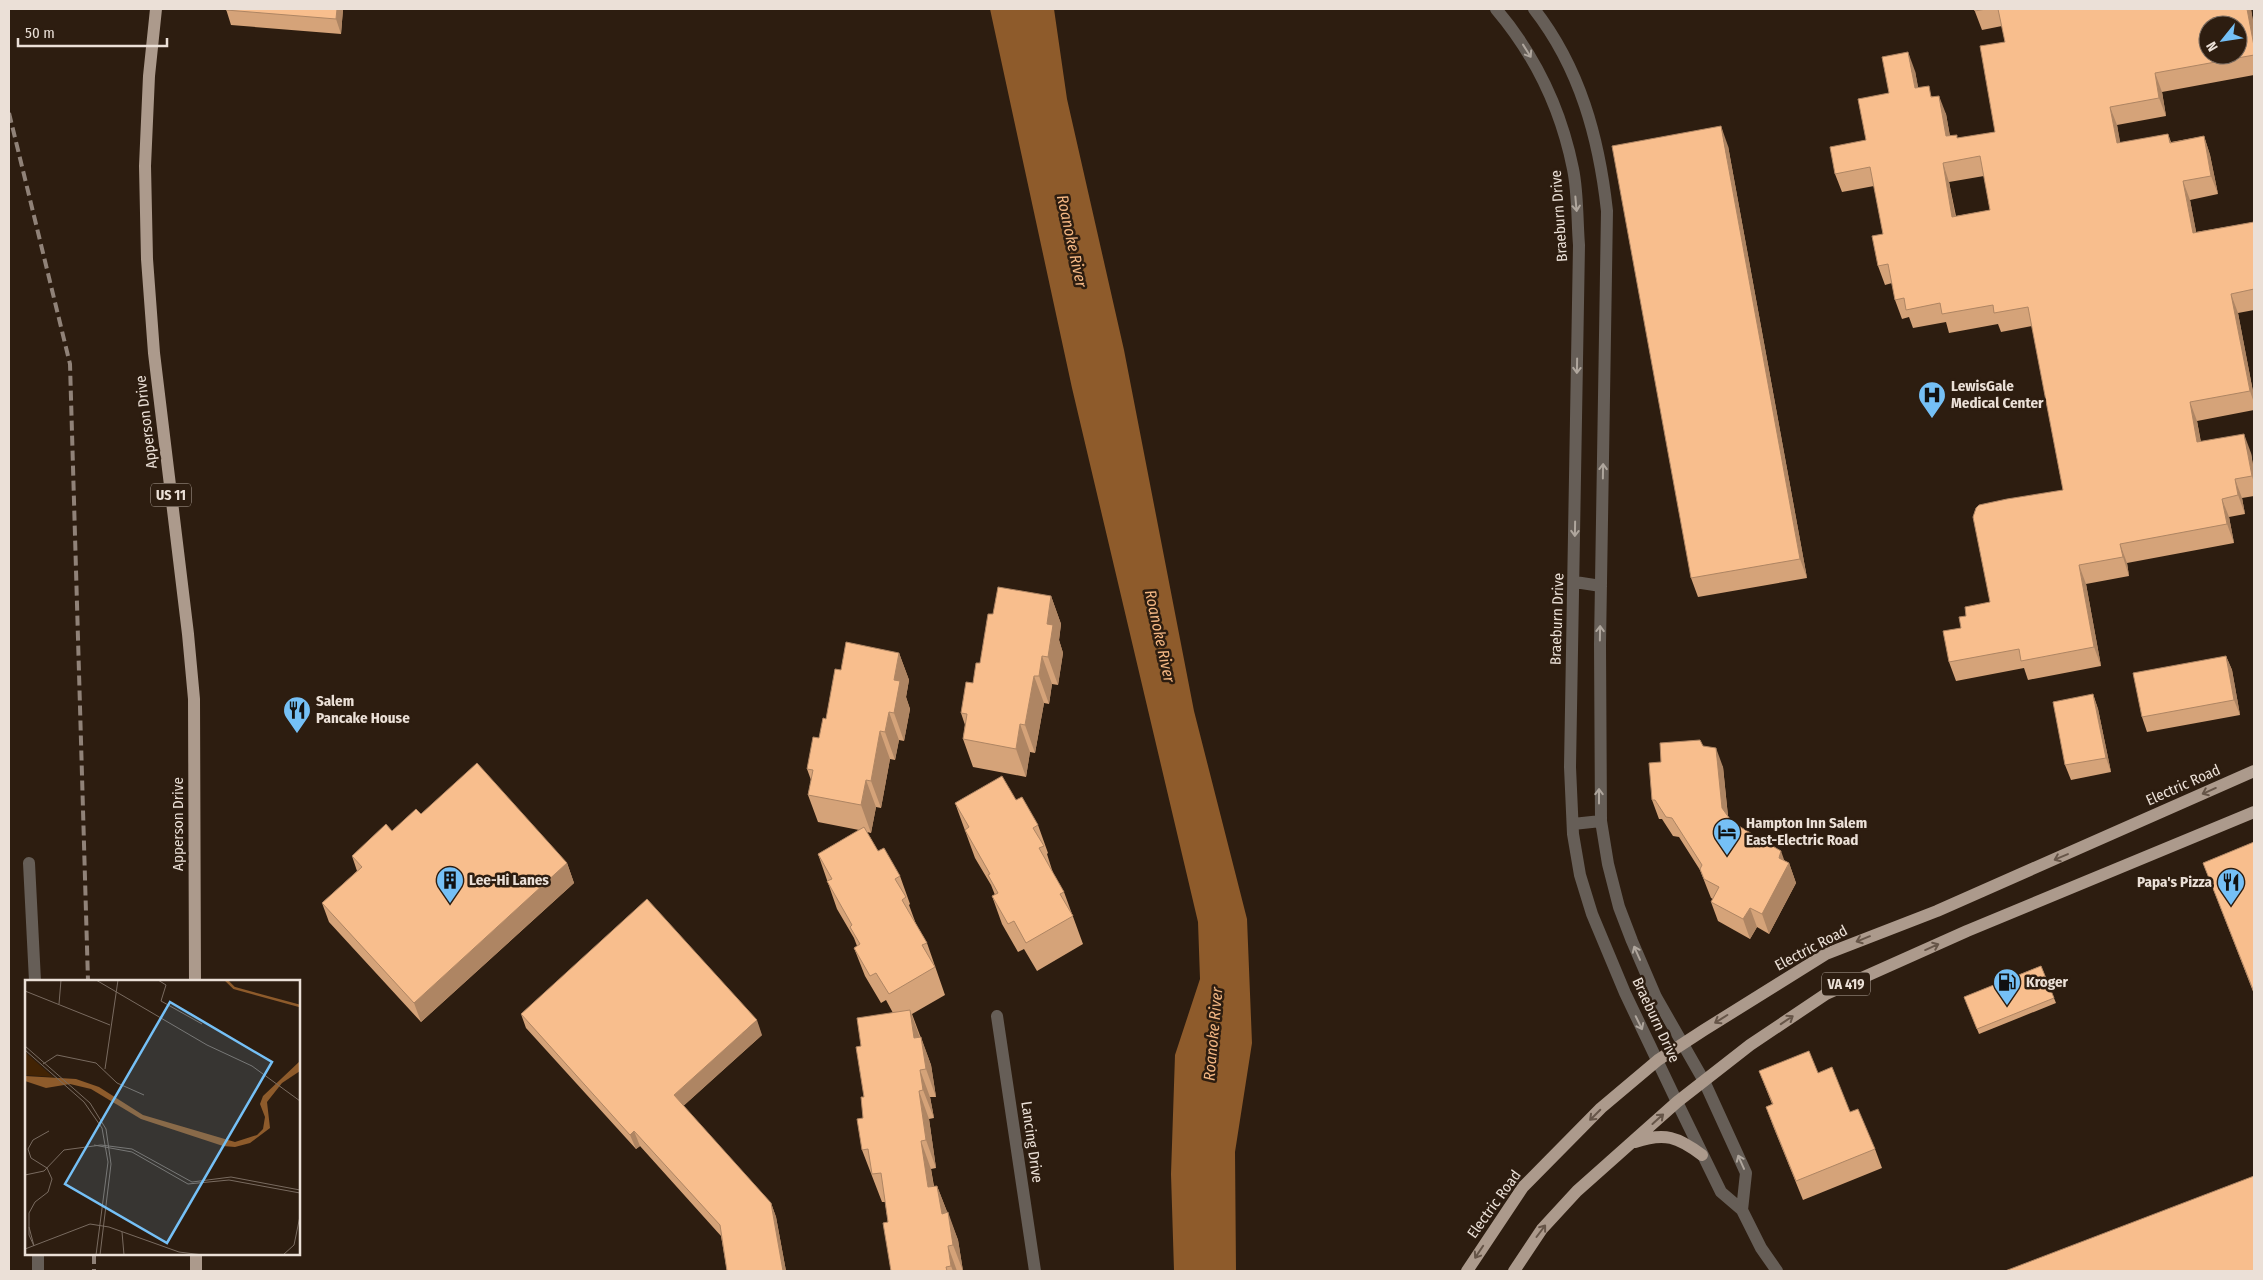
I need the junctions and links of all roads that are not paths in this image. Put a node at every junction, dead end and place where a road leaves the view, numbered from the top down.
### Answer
1 (156, 9) edge
2 (1496, 9) edge
3 (1534, 9) edge
4 (1575, 582) junction
5 (1601, 586) junction
6 (2254, 771) edge
7 (2254, 812) edge
8 (1601, 820) junction
9 (1573, 824) junction
10 (29, 863) dead end
11 (35, 980) edge
12 (195, 980) edge
13 (997, 1016) dead end
14 (1684, 1042) junction
15 (1658, 1060) junction
16 (1704, 1081) junction
17 (1676, 1102) junction
18 (1631, 1144) junction
19 (1702, 1155) junction
20 (1742, 1210) junction
21 (38, 1255) edge
22 (196, 1255) edge
23 (38, 1271) edge
24 (196, 1271) edge
25 (1035, 1271) edge
26 (1467, 1271) edge
27 (1514, 1271) edge
28 (1777, 1271) edge

1 - 12 main road, Apperson Drive / US 11
2 -> 4 street, Braeburn Drive
5 -> 3 street, Braeburn Drive
4 - 5 street
4 - 9 street, Braeburn Drive
8 -> 5 street, Braeburn Drive
6 -> 14 main road, Electric Road / VA 419
16 -> 7 main road, VA 419
8 - 9 street
14 -> 8 street, Braeburn Drive
9 -> 15 street, Braeburn Drive
10 - 11 street
13 - 25 street, Lancing Drive
14 - 15 main road, Electric Road / VA 419
14 - 16 street, Braeburn Drive
15 - 17 street, Braeburn Drive
15 -> 26 main road, Electric Road / VA 419
16 - 17 main road, VA 419
20 -> 16 street, Braeburn Drive
18 -> 17 main road, VA 419
17 - 19 street, Braeburn Drive
18 - 19 main road
27 -> 18 main road, VA 419
19 - 20 street, Braeburn Drive
20 - 28 street, Braeburn Drive
21 - 23 street
22 - 24 main road

